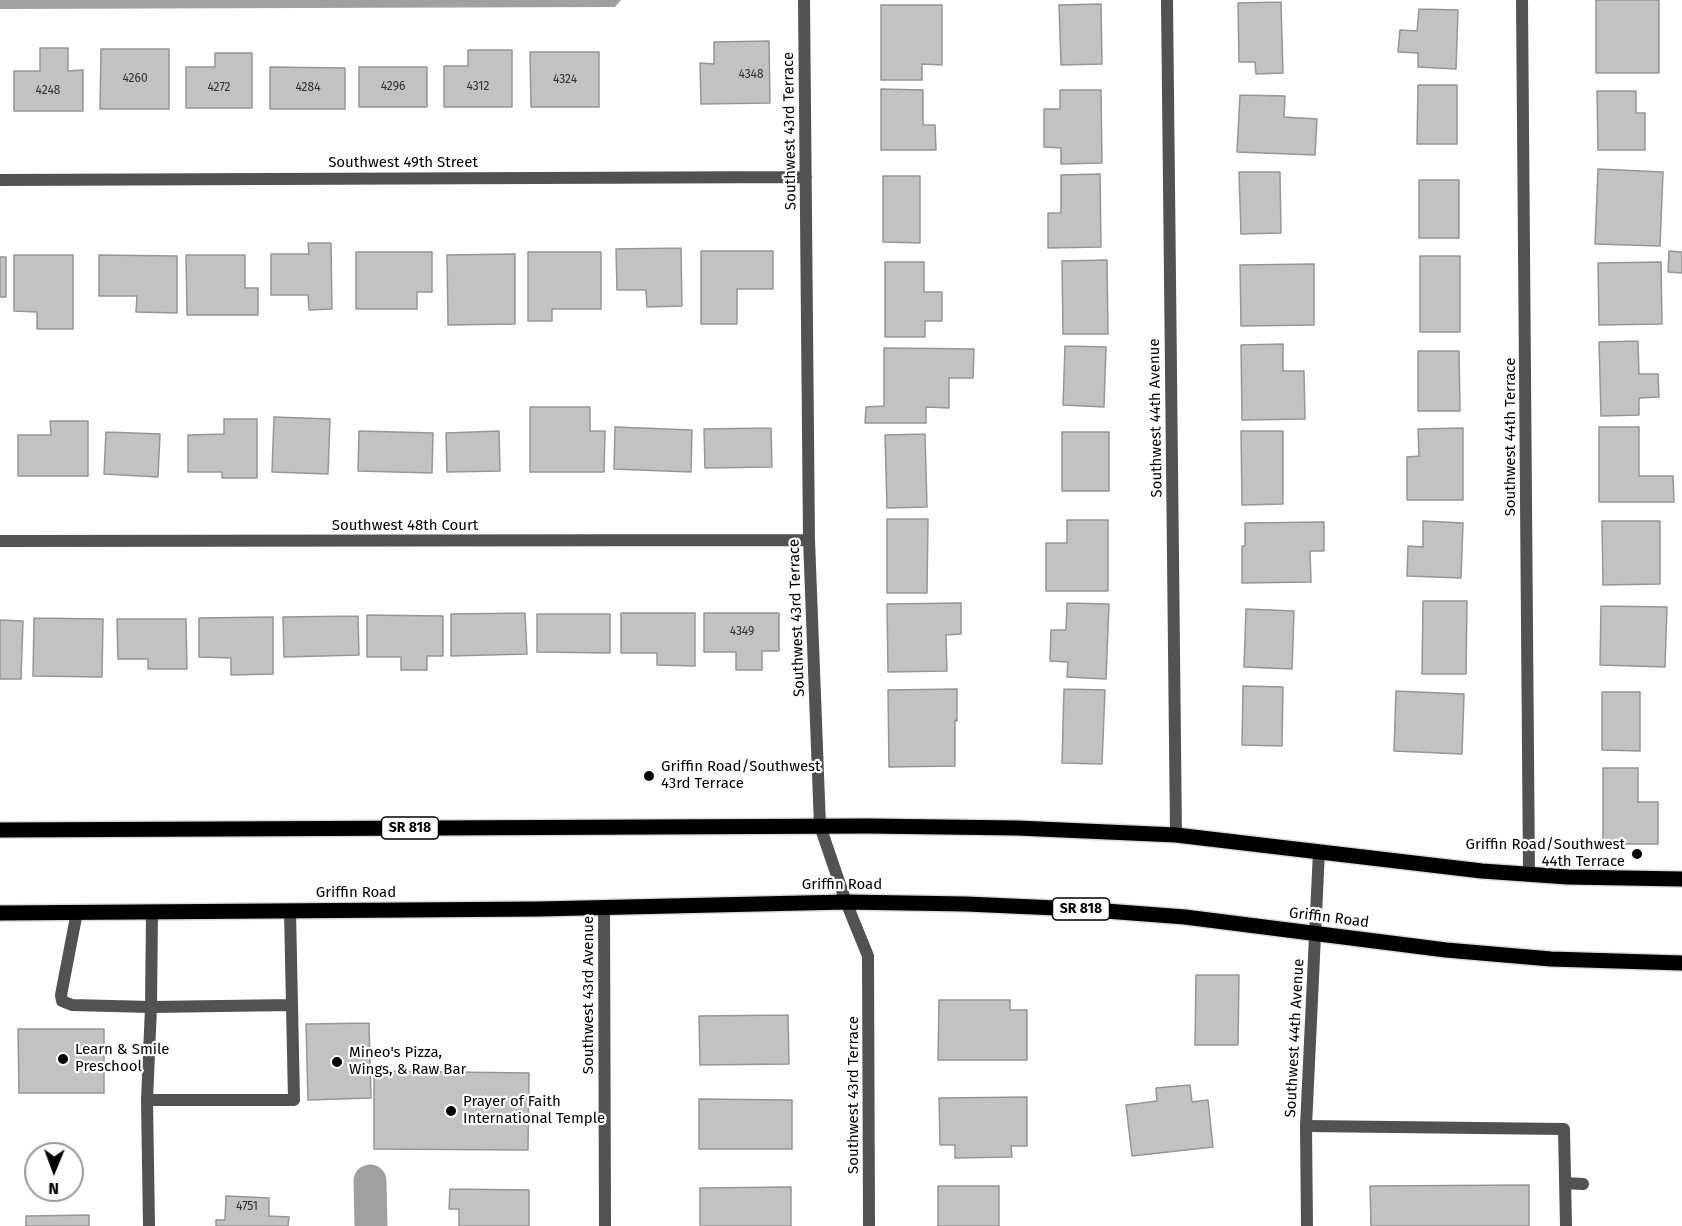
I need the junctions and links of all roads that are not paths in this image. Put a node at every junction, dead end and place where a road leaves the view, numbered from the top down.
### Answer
1 (804, 0) edge
2 (1167, 0) edge
3 (1522, 0) edge
4 (806, 177) junction
5 (0, 180) edge
6 (809, 540) junction
7 (0, 542) edge
8 (820, 826) junction
9 (0, 830) edge
10 (1176, 835) junction
11 (1319, 851) junction
12 (1529, 875) junction
13 (1682, 879) edge
14 (846, 902) junction
15 (604, 908) junction
16 (290, 911) junction
17 (76, 912) junction
18 (152, 912) junction
19 (0, 913) edge
20 (1315, 935) junction
21 (1682, 963) edge
22 (292, 1005) junction
23 (151, 1007) junction
24 (147, 1100) junction
25 (1306, 1126) junction
26 (1565, 1184) junction
27 (1583, 1184) dead end
28 (149, 1226) edge
29 (604, 1226) edge
30 (870, 1226) edge
31 (1307, 1226) edge
32 (1566, 1226) edge

1 - 4 street, Southwest 43rd Terrace
2 - 10 street, Southwest 44th Avenue
3 - 12 street, Southwest 44th Terrace
4 - 5 street, Southwest 49th Street
4 - 6 street, Southwest 43rd Terrace
6 - 7 street, Southwest 48th Court
6 - 8 street, Southwest 43rd Terrace
8 - 9 main road, SR 818
8 - 10 main road, SR 818
8 - 14 street, Southwest 43rd Terrace
10 - 11 main road, SR 818
11 - 12 main road, SR 818
11 - 20 street, Southwest 44th Avenue
12 - 13 main road, SR 818
14 - 15 main road, Griffin Road / SR 818
14 - 20 main road, Griffin Road / SR 818
14 - 30 street, Southwest 43rd Terrace
15 - 16 main road, Griffin Road / SR 818
15 - 29 street, Southwest 43rd Avenue
16 - 18 main road, Griffin Road / SR 818
16 - 22 street
17 - 18 main road, Griffin Road / SR 818
17 - 19 main road, Griffin Road / SR 818
17 - 23 street
18 - 23 street
20 - 21 main road, Griffin Road / SR 818
20 - 25 street, Southwest 44th Avenue
22 - 23 street
22 - 24 street
23 - 24 street
24 - 28 street
25 - 26 street
25 - 31 street, Southwest 44th Avenue
26 - 27 street
26 - 32 street

